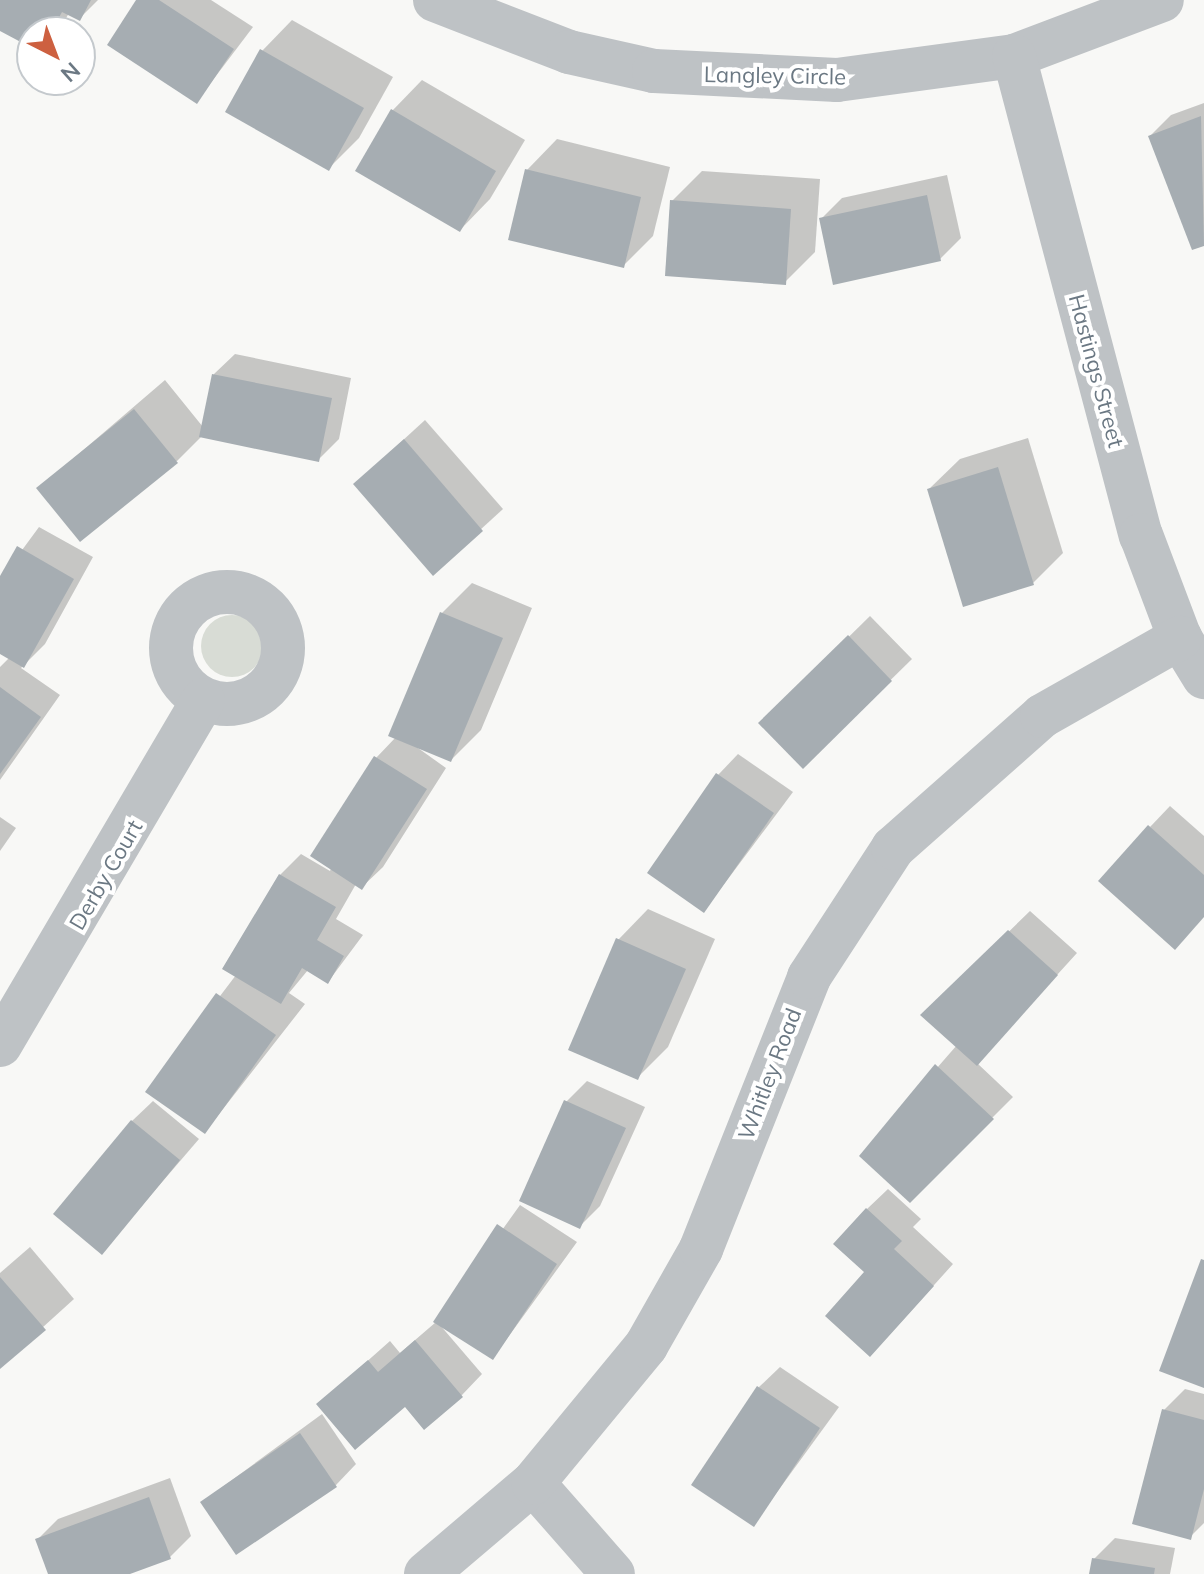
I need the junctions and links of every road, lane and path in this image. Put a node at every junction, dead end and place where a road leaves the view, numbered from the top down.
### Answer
1 (435, 0) edge
2 (1162, 0) edge
3 (1014, 56) junction
4 (1180, 638) junction
5 (1204, 677) edge
6 (203, 700) dead end
7 (0, 1045) edge
8 (533, 1483) junction
9 (426, 1574) edge
10 (613, 1574) edge

1 - 3 street, Langley Circle
2 - 3 street, Langley Circle
3 - 4 street, Hastings Street
4 - 5 street, Hastings Street
4 - 8 street, Whitley Road
6 - 7 street, Derby Court
8 - 9 street, Whitley Road
8 - 10 street

